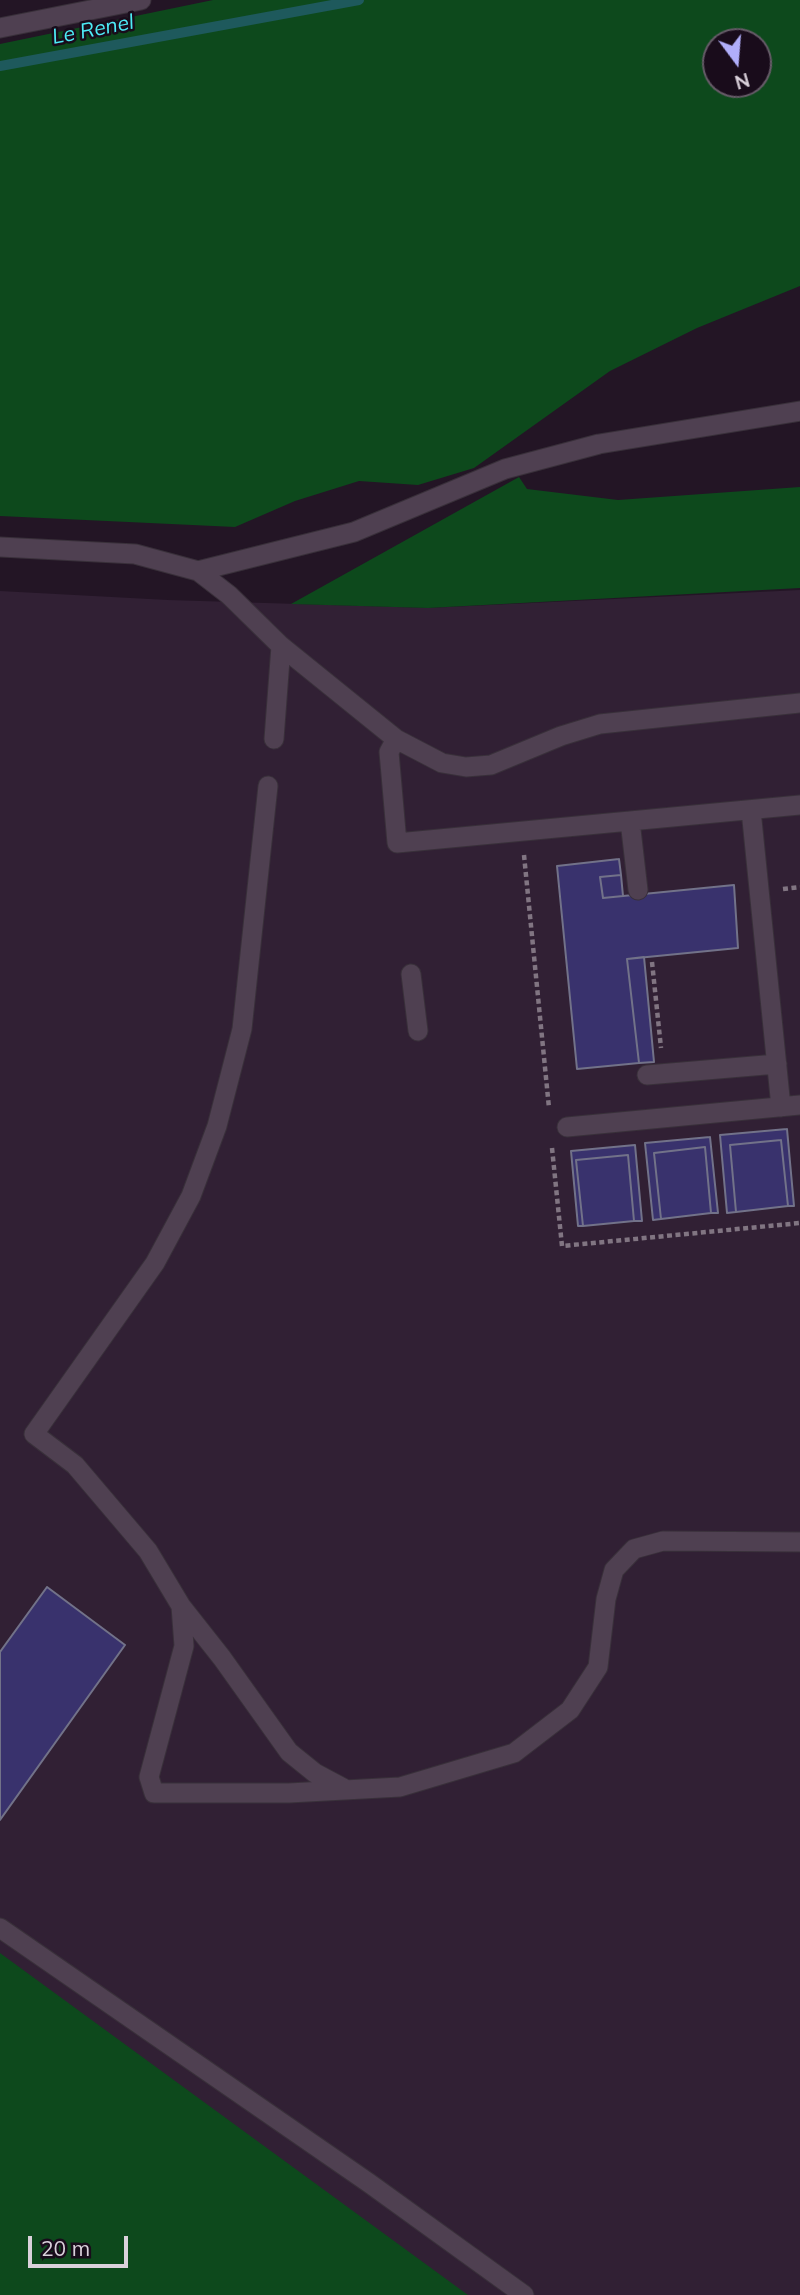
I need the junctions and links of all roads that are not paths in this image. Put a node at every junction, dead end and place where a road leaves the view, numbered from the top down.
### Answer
1 (141, 0) edge
2 (0, 28) edge
3 (800, 411) edge
4 (0, 547) edge
5 (198, 571) junction
6 (281, 646) junction
7 (800, 703) edge
8 (274, 739) dead end
9 (396, 739) junction
10 (268, 786) dead end
11 (800, 805) edge
12 (751, 810) junction
13 (630, 821) junction
14 (638, 890) dead end
15 (411, 974) dead end
16 (418, 1031) dead end
17 (777, 1064) junction
18 (656, 1074) road end
19 (791, 1106) edge
20 (567, 1127) dead end
21 (800, 1542) edge
22 (181, 1606) junction
23 (345, 1789) junction
24 (0, 1928) edge
25 (524, 2295) edge

1 - 2 lane
3 - 5 lane
4 - 5 lane
5 - 6 lane
6 - 8 lane
6 - 9 lane
7 - 9 lane
9 - 13 lane
10 - 22 lane
11 - 12 lane
12 - 13 lane
12 - 17 lane
13 - 14 lane
15 - 16 lane
17 - 18 lane
17 - 19 lane
19 - 20 lane
21 - 23 lane
22 - 23 lane
22 - 23 lane
24 - 25 lane

